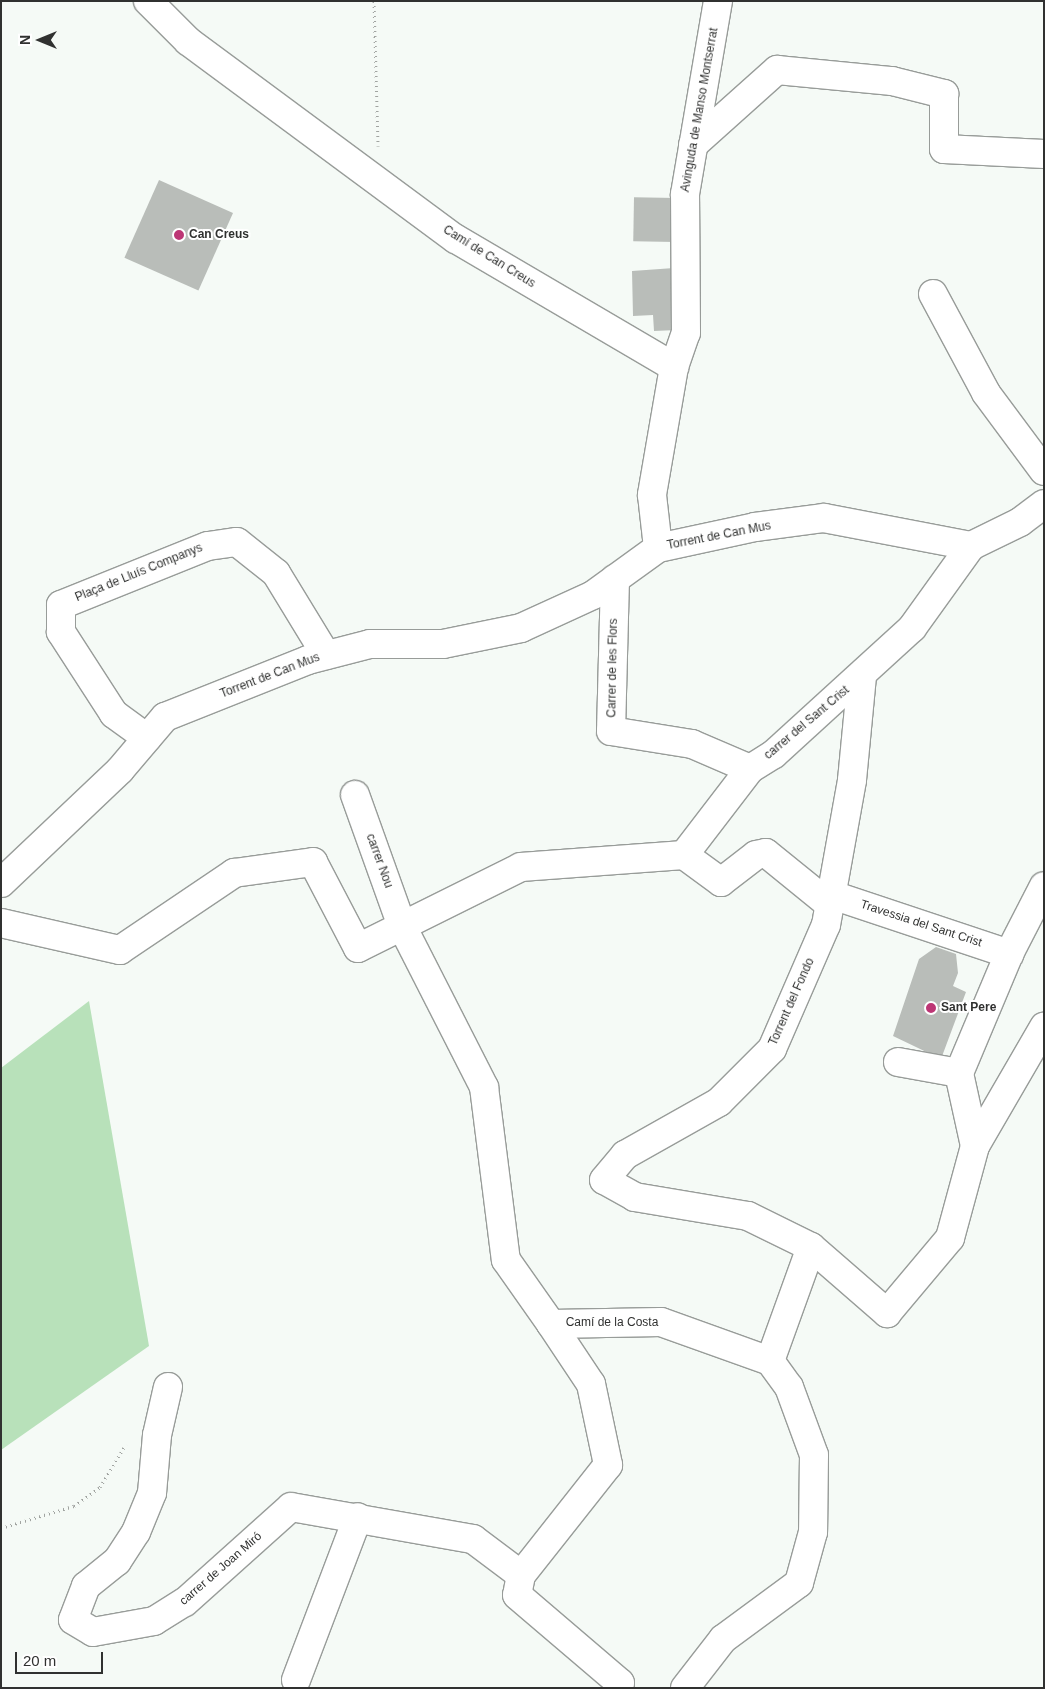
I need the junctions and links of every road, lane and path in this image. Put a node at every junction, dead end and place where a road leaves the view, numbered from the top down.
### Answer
1 (148, 1) edge
2 (374, 1) edge
3 (718, 1) edge
4 (693, 145) junction
5 (1044, 154) edge
6 (379, 182) junction
7 (933, 294) dead end
8 (674, 367) junction
9 (1044, 471) edge
10 (1044, 504) edge
11 (971, 546) junction
12 (658, 548) junction
13 (615, 579) junction
14 (326, 655) junction
15 (862, 678) junction
16 (147, 738) junction
17 (750, 769) junction
18 (355, 795) dead end
19 (684, 855) junction
20 (1, 882) edge
21 (1044, 886) edge
22 (831, 900) junction
23 (1, 923) edge
24 (402, 926) junction
25 (1009, 954) junction
26 (1044, 1027) edge
27 (898, 1062) dead end
28 (959, 1074) junction
29 (975, 1146) junction
30 (811, 1248) junction
31 (551, 1324) junction
32 (770, 1361) junction
33 (168, 1387) dead end
34 (131, 1438) dead end
35 (358, 1517) junction
36 (1, 1528) edge
37 (521, 1575) junction
38 (296, 1680) dead end
39 (619, 1688) edge
40 (686, 1688) edge

1 - 6 street, Camí de Can Creus
2 - 6 path
3 - 4 street, Avinguda de Manso Montserrat
4 - 5 street
4 - 8 street, Avinguda de Manso Montserrat
6 - 8 street, Camí de Can Creus
7 - 9 street
8 - 12 street
10 - 11 street, carrer del Sant Crist
11 - 12 street, Torrent de Can Mus
11 - 15 street, carrer del Sant Crist
12 - 13 street, Torrent de Can Mus
13 - 14 street, Torrent de Can Mus
13 - 17 street, Carrer de les Flors
14 - 16 street, Torrent de Can Mus
14 - 16 street, Plaça de Lluís Companys
15 - 17 street, carrer del Sant Crist
15 - 22 street, Torrent del Fondo
16 - 20 street, Torrent de Can Mus
17 - 19 street, carrer del Sant Crist
18 - 24 street, carrer Nou
19 - 22 street, Travessia del Sant Crist
19 - 24 street
21 - 25 street
22 - 25 street, Travessia del Sant Crist
22 - 30 street, Torrent del Fondo
23 - 24 street
24 - 31 street, Camí de la Costa
25 - 28 street
26 - 29 street
27 - 28 street
28 - 29 street
29 - 30 street, Torrent del Fondo
30 - 32 street
31 - 32 street, Camí de la Costa
31 - 37 street
32 - 40 street
33 - 35 street, carrer de Joan Miró
34 - 36 path
35 - 37 street, carrer de Joan Miró
35 - 38 street
37 - 39 street

